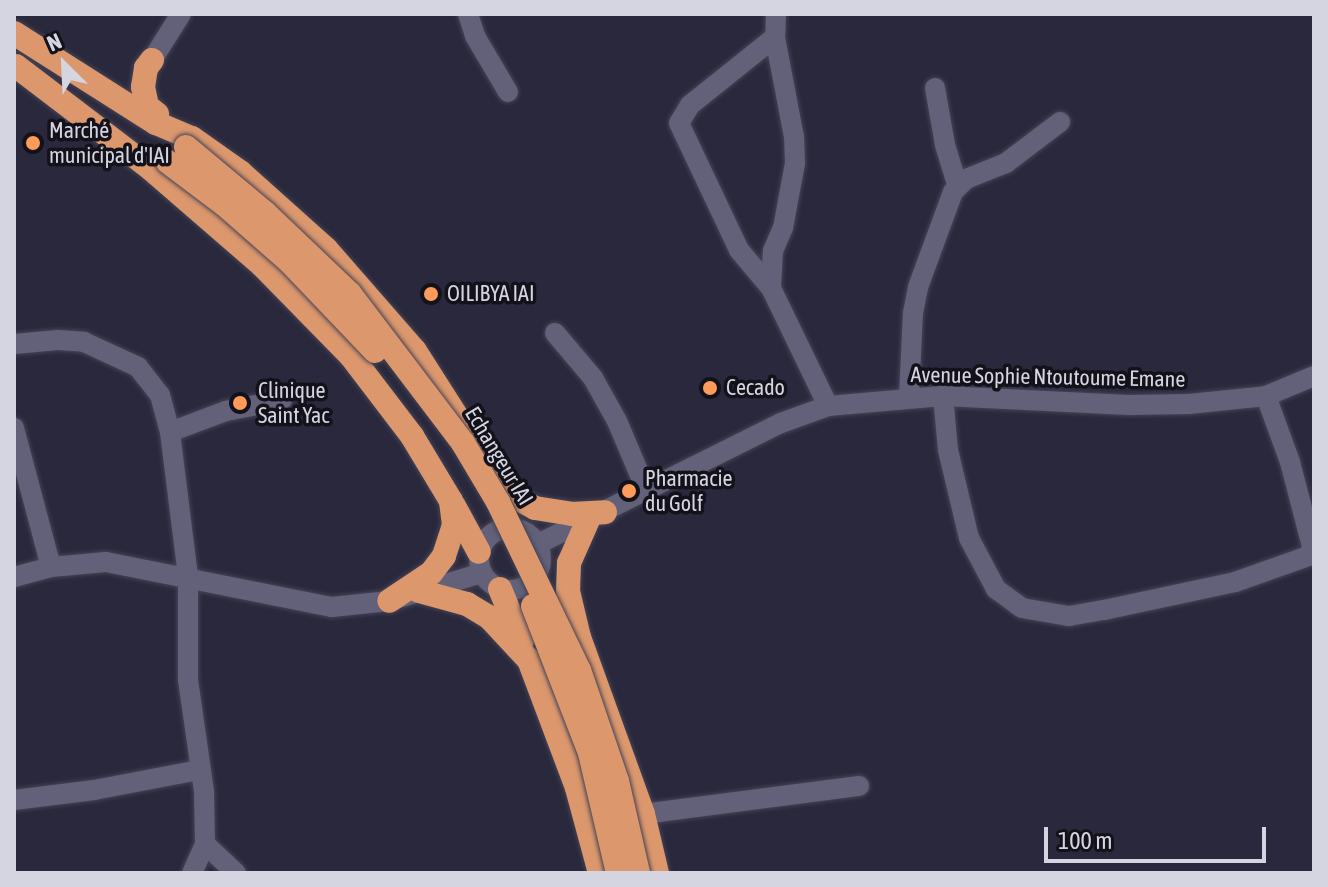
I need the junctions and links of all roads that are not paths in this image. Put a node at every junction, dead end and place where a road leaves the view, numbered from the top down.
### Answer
1 (181, 14) edge
2 (468, 14) edge
3 (776, 14) edge
4 (14, 33) edge
5 (775, 37) junction
6 (152, 60) joint
7 (15, 66) edge
8 (935, 88) dead end
9 (508, 92) dead end
10 (152, 114) junction
11 (1060, 122) dead end
12 (182, 149) junction
13 (957, 184) junction
14 (771, 288) junction
15 (555, 333) dead end
16 (14, 344) edge
17 (1314, 376) edge
18 (943, 396) junction
19 (1266, 396) junction
20 (909, 397) junction
21 (282, 400) dead end
22 (828, 406) junction
23 (14, 428) edge
24 (170, 432) junction
25 (487, 464) junction
26 (647, 492) junction
27 (451, 501) junction
28 (596, 516) junction
29 (533, 546) junction
30 (1314, 554) edge
31 (51, 567) junction
32 (487, 571) junction
33 (188, 576) junction
34 (14, 577) edge
35 (427, 588) junction
36 (389, 601) junction
37 (579, 637) junction
38 (529, 660) junction
39 (199, 770) junction
40 (859, 786) dead end
41 (14, 800) edge
42 (643, 814) junction
43 (205, 844) junction
44 (192, 873) edge
45 (236, 873) edge
46 (600, 873) edge
47 (618, 873) edge
48 (638, 873) edge
49 (657, 873) edge

1 - 6 street
2 - 9 street
3 - 5 street
4 - 10 highway
5 - 14 street
5 - 14 street
6 - 10 highway
7 - 12 highway
7 - 27 highway
8 - 13 street
10 - 12 highway
11 - 13 street
12 - 25 highway
12 - 47 highway, Echangeur IAI, bridge
12 - 48 highway, Echangeur IAI, bridge
13 - 20 street
14 - 22 street
15 - 26 street
16 - 24 street
17 - 19 street, Avenue Sophie Ntoutoume Emane
18 - 19 street, Avenue Sophie Ntoutoume Emane
18 - 20 street, Avenue Sophie Ntoutoume Emane
18 - 30 street
19 - 30 street
20 - 22 street, Avenue Sophie Ntoutoume Emane
21 - 24 street
22 - 26 street, Avenue Sophie Ntoutoume Emane
23 - 31 street
24 - 33 street
25 - 28 highway
25 - 29 highway
26 - 28 street, Avenue Sophie Ntoutoume Emane
27 - 32 highway
27 - 36 highway
28 - 29 street, Avenue Sophie Ntoutoume Emane
28 - 37 highway
29 - 32 street
29 - 32 street
29 - 37 highway
31 - 33 street
31 - 34 street
32 - 35 street
32 - 38 highway
33 - 36 street
33 - 39 street
35 - 36 street
35 - 38 highway
37 - 42 highway
38 - 46 highway
39 - 41 street
39 - 43 street
40 - 42 street
42 - 49 highway
43 - 44 street
43 - 45 street

